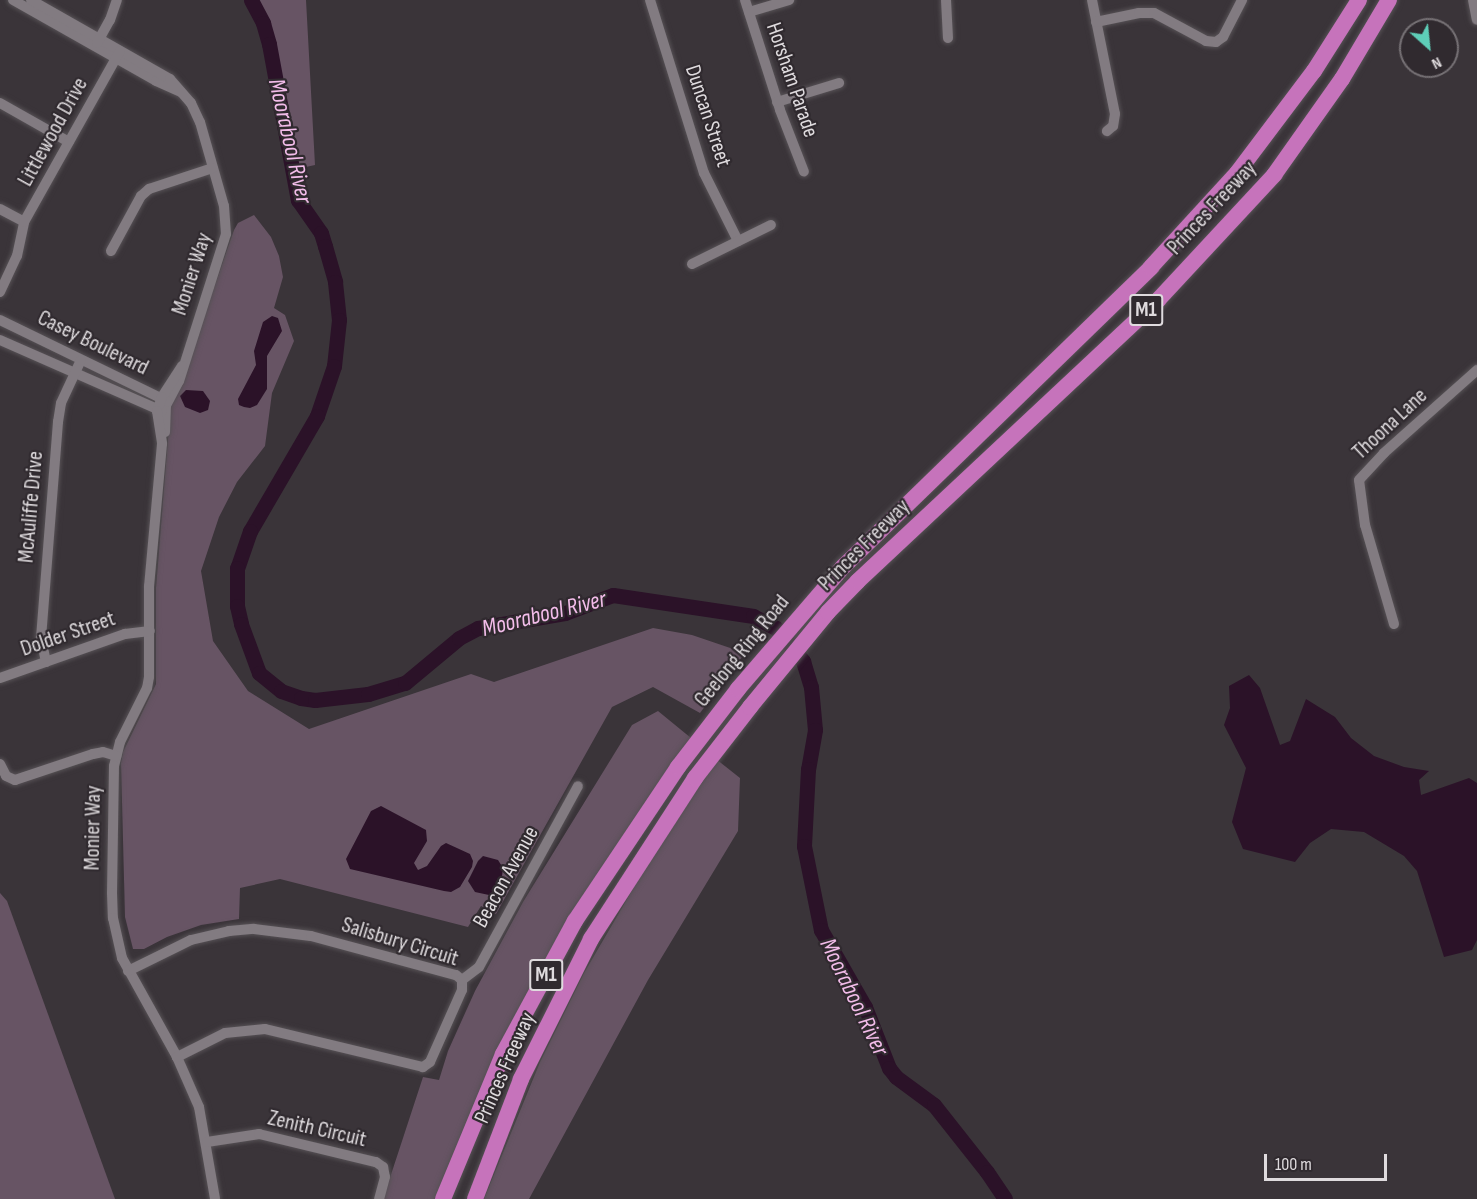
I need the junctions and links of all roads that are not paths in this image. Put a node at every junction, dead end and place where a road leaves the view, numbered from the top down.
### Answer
1 (13, 0) edge
2 (31, 0) edge
3 (117, 0) edge
4 (650, 0) edge
5 (745, 0) edge
6 (789, 0) edge
7 (946, 0) edge
8 (1092, 0) edge
9 (1242, 0) edge
10 (1359, 0) edge
11 (1389, 0) edge
12 (1473, 0) edge
13 (749, 12) junction
14 (1477, 20) edge
15 (1096, 22) junction
16 (948, 38) dead end
17 (97, 42) junction
18 (118, 54) junction
19 (839, 83) dead end
20 (777, 102) junction
21 (0, 104) edge
22 (1107, 131) dead end
23 (69, 142) junction
24 (213, 168) junction
25 (804, 172) dead end
26 (0, 209) edge
27 (24, 222) junction
28 (771, 225) dead end
29 (738, 241) junction
30 (111, 251) dead end
31 (692, 264) dead end
32 (0, 292) edge
33 (0, 320) edge
34 (0, 326) edge
35 (0, 340) edge
36 (81, 360) junction
37 (1477, 370) edge
38 (74, 373) junction
39 (163, 405) junction
40 (843, 567) joint
41 (1394, 624) dead end
42 (150, 631) junction
43 (46, 662) junction
44 (0, 678) edge
45 (116, 756) junction
46 (0, 764) edge
47 (678, 767) joint
48 (578, 786) dead end
49 (128, 971) junction
50 (462, 980) junction
51 (177, 1057) junction
52 (207, 1142) junction
53 (215, 1199) edge
54 (379, 1199) edge
55 (443, 1199) edge
56 (475, 1199) edge

1 - 17 street, Monier Way
2 - 17 street, Monier Way
3 - 17 street
4 - 29 street, Duncan Street
5 - 13 street, Horsham Parade
6 - 13 street
7 - 16 street
8 - 15 street
9 - 15 street
10 - 40 highway, Princes Freeway / M1
11 - 56 highway, Princes Freeway / M1
12 - 14 street
13 - 20 street, Horsham Parade
15 - 22 street
17 - 18 street, Monier Way
18 - 23 street, Littlewood Drive
18 - 24 street, Monier Way
19 - 20 street
20 - 25 street, Horsham Parade
21 - 23 street
23 - 27 street, Littlewood Drive
24 - 30 street
24 - 39 street, Monier Way
26 - 27 street
27 - 32 street, Littlewood Drive
28 - 29 street
29 - 31 street
33 - 34 street
33 - 36 street, Casey Boulevard
35 - 38 street, Casey Boulevard
36 - 38 street, McAuliffe Drive
36 - 39 street, Casey Boulevard
37 - 41 street, Thoona Lane
38 - 39 street, Casey Boulevard
38 - 43 street, McAuliffe Drive
39 - 42 street, Monier Way
40 - 47 highway, Geelong Ring Road / M1
42 - 43 street, Dolder Street
42 - 45 street, Monier Way
43 - 44 street, Dolder Street
45 - 46 street
45 - 49 street, Monier Way
47 - 55 highway, Princes Freeway / M1
48 - 50 street, Beacon Avenue
49 - 50 street, Salisbury Circuit
49 - 51 street, Monier Way
50 - 51 street, Salisbury Circuit
51 - 52 street, Monier Way
52 - 53 street, Monier Way
52 - 54 street, Zenith Circuit

